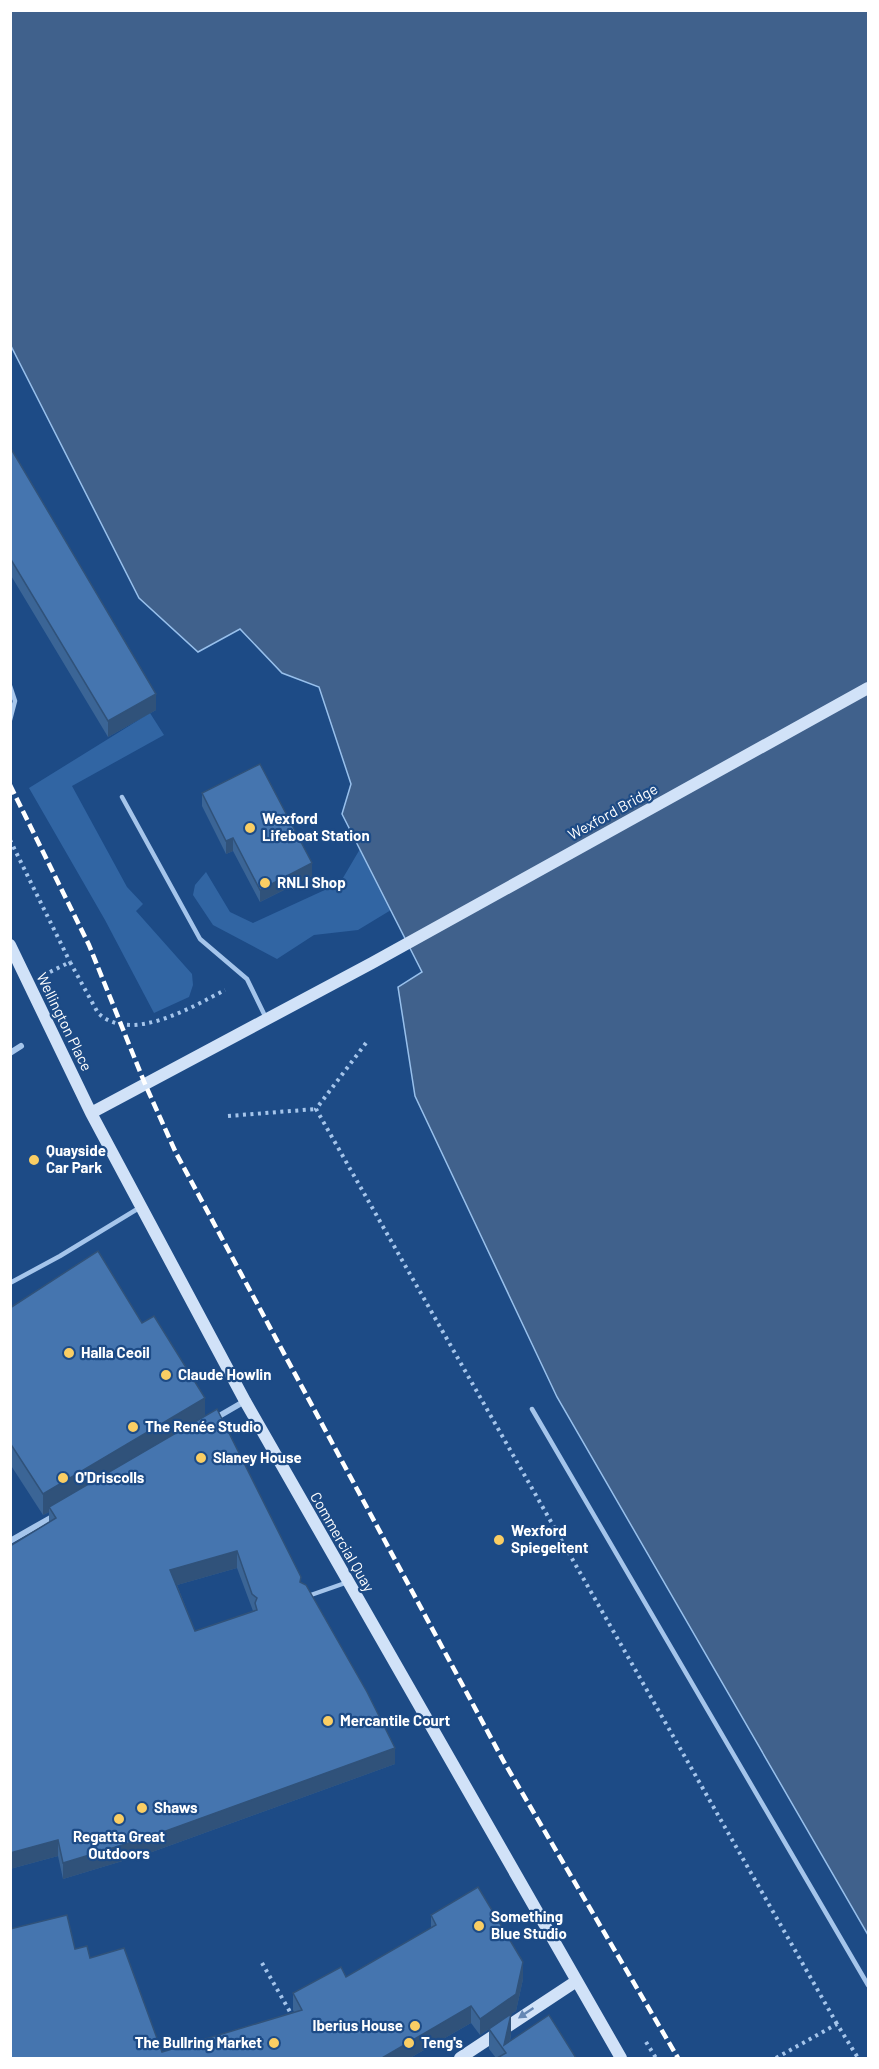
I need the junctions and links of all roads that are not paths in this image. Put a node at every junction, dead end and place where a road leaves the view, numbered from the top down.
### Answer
1 (10, 686) edge
2 (868, 688) edge
3 (10, 720) edge
4 (122, 797) dead end
5 (10, 945) edge
6 (266, 1019) junction
7 (21, 1046) dead end
8 (10, 1053) edge
9 (91, 1113) junction
10 (141, 1207) junction
11 (10, 1283) edge
12 (245, 1401) junction
13 (532, 1409) dead end
14 (212, 1421) edge
15 (60, 1512) edge
16 (10, 1541) edge
17 (348, 1582) junction
18 (304, 1597) edge
19 (576, 1982) junction
20 (868, 1985) edge
21 (460, 2058) edge
22 (621, 2058) edge

1 - 3 lane
2 - 6 main road, Wexford Bridge
4 - 6 lane
5 - 9 main road, Wellington Place
6 - 9 main road, Wexford Bridge
7 - 8 street
9 - 10 main road, Commercial Quay
10 - 11 lane
10 - 12 main road, Commercial Quay
12 - 14 street
12 - 17 main road, Commercial Quay
13 - 20 lane
15 - 16 street
17 - 18 lane
17 - 19 main road, Commercial Quay
19 -> 21 main road
19 - 22 main road, Commercial Quay

